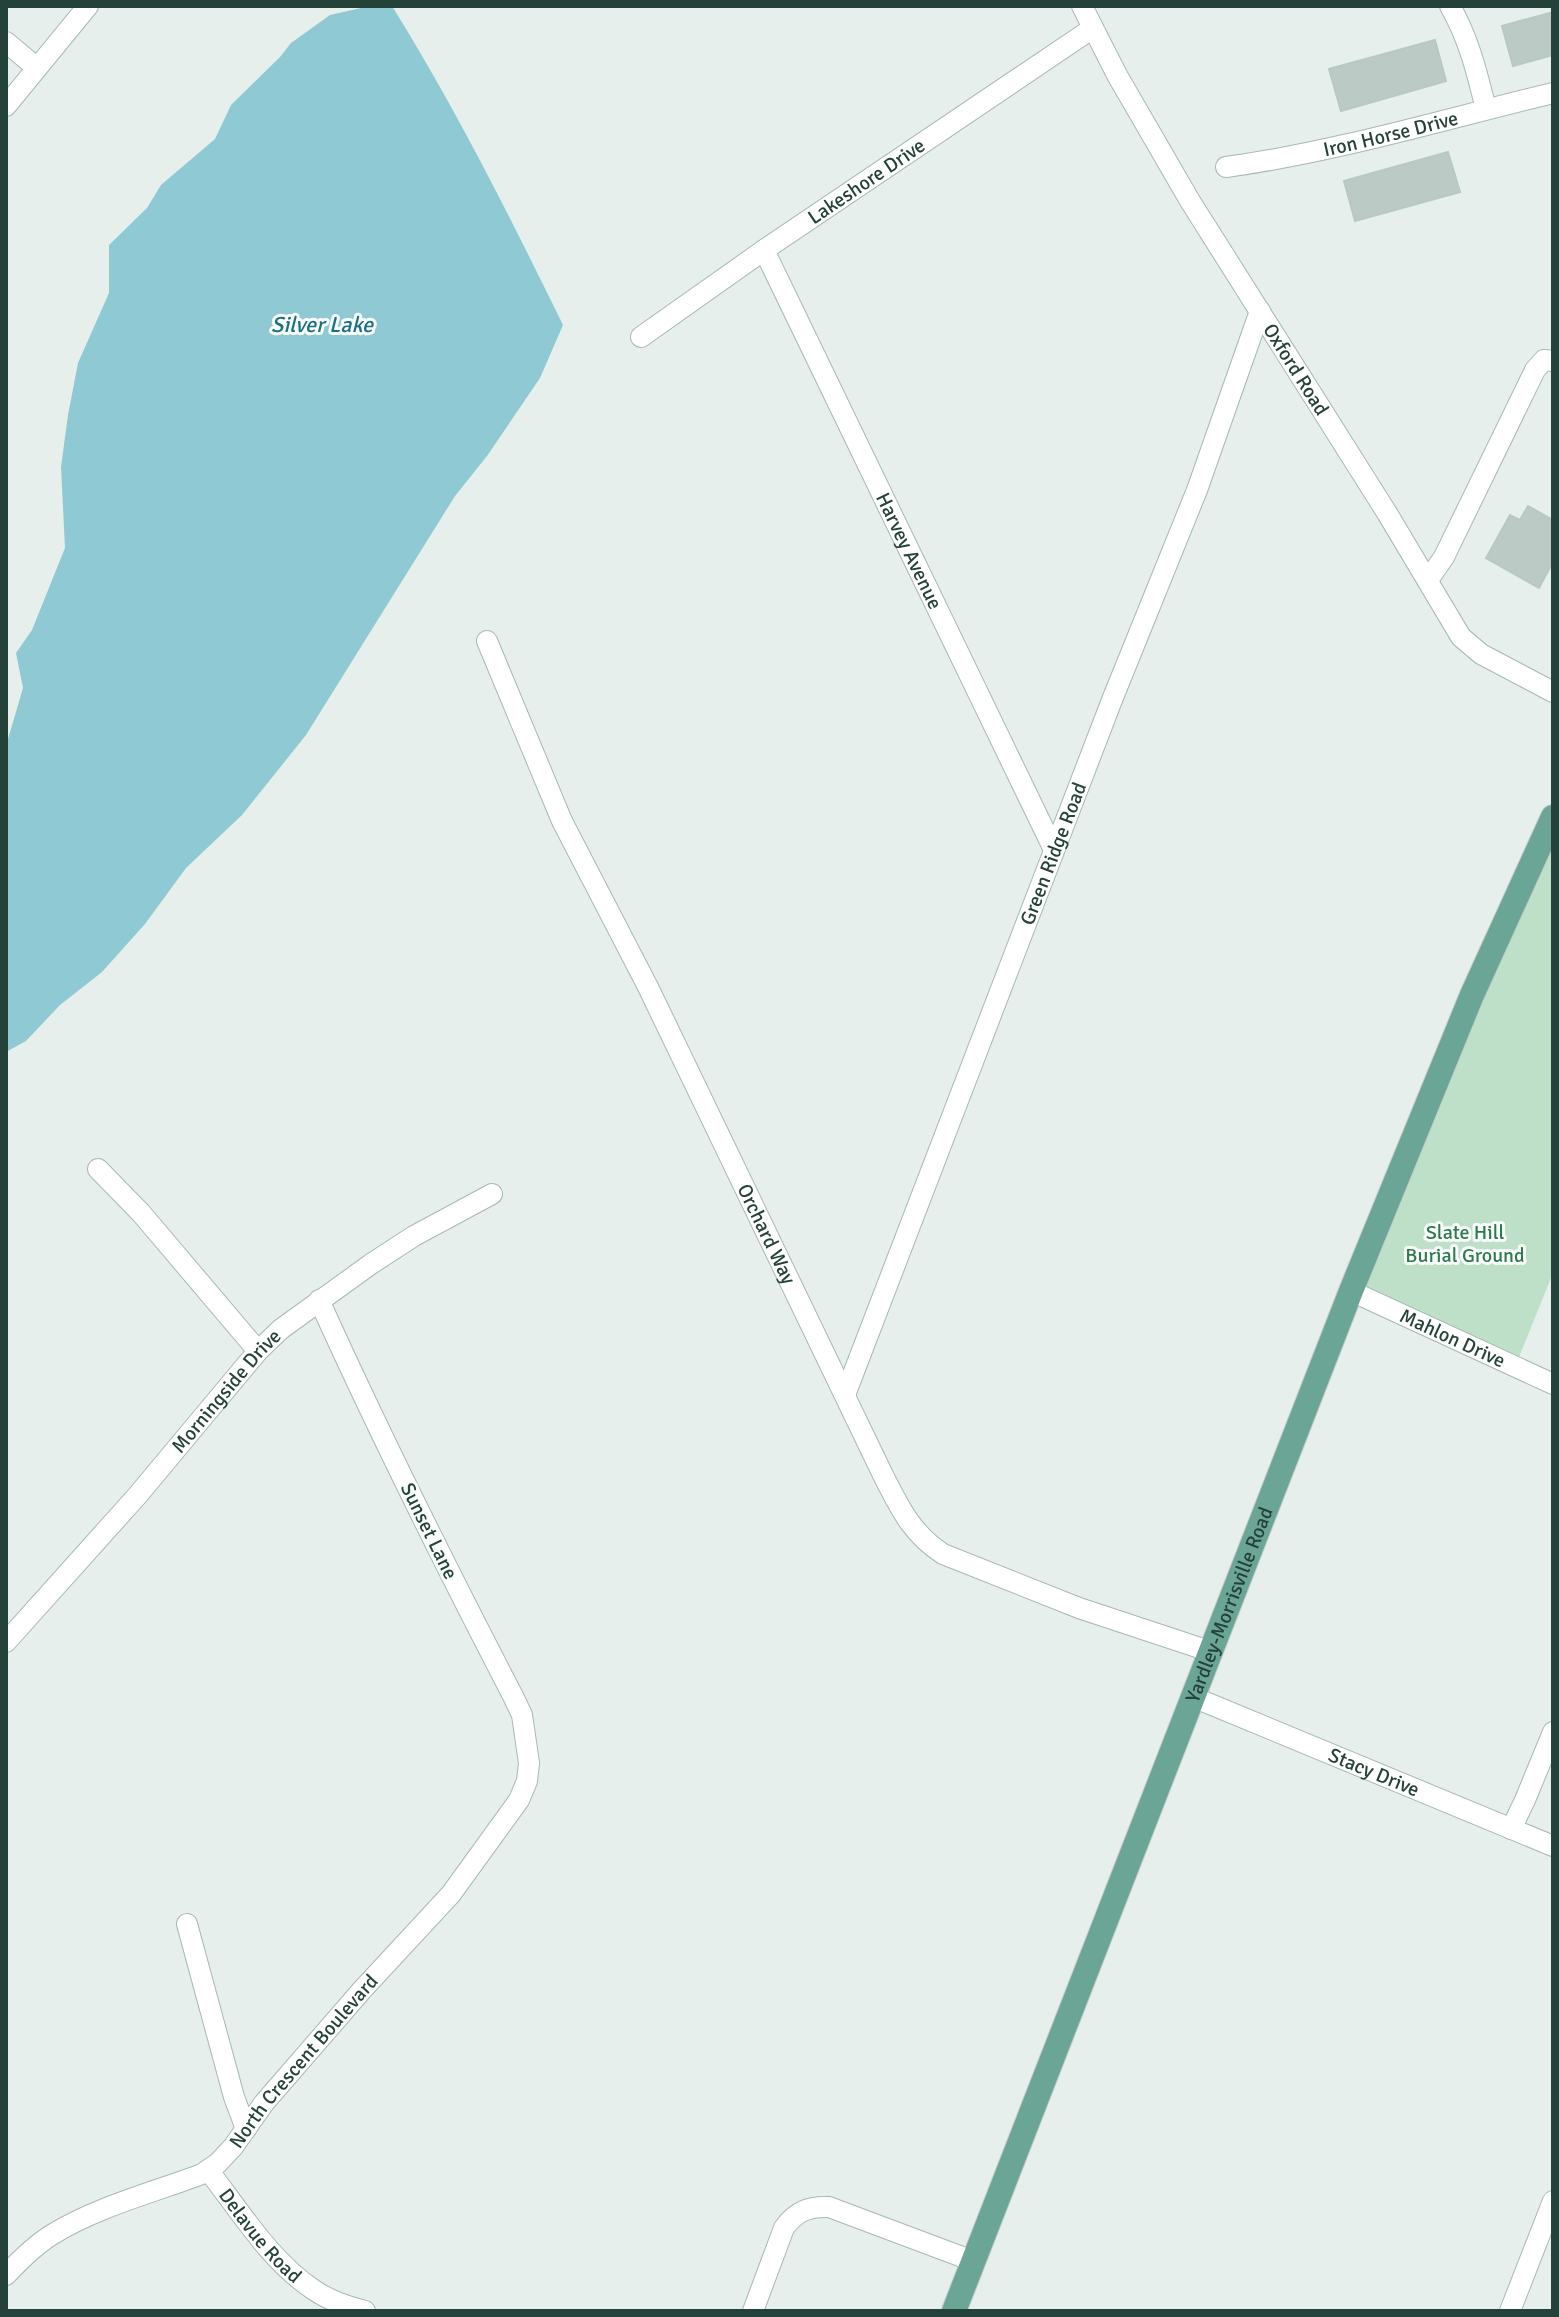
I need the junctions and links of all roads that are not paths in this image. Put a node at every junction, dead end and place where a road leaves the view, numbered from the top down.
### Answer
1 (88, 6) edge
2 (1082, 6) edge
3 (1450, 6) edge
4 (1093, 28) junction
5 (6, 42) edge
6 (37, 68) junction
7 (1553, 93) edge
8 (6, 106) edge
9 (1486, 109) junction
10 (1226, 167) dead end
11 (764, 250) junction
12 (1260, 311) junction
13 (641, 337) dead end
14 (1553, 361) edge
15 (1428, 580) junction
16 (487, 641) dead end
17 (1553, 692) edge
18 (1553, 817) edge
19 (1054, 850) junction
20 (98, 1169) dead end
21 (492, 1194) dead end
22 (1351, 1291) junction
23 (319, 1300) junction
24 (258, 1351) junction
25 (1553, 1384) edge
26 (845, 1395) junction
27 (6, 1642) edge
28 (1212, 1652) junction
29 (1193, 1697) junction
30 (1553, 1732) edge
31 (529, 1763) joint
32 (1511, 1829) junction
33 (1553, 1846) edge
34 (187, 1924) dead end
35 (246, 2129) junction
36 (208, 2170) junction
37 (1553, 2201) edge
38 (973, 2261) junction
39 (6, 2275) edge
40 (365, 2311) edge
41 (753, 2311) edge
42 (954, 2311) edge
43 (1510, 2311) edge

1 - 6 street
2 - 4 street, Oxford Road
3 - 9 street
4 - 11 street, Lakeshore Drive
4 - 12 street, Oxford Road
5 - 6 street
6 - 8 street
7 - 9 street, Iron Horse Drive
9 - 10 street, Iron Horse Drive
11 - 13 street, Lakeshore Drive
11 - 19 street, Harvey Avenue
12 - 15 street, Oxford Road
12 - 19 street, Green Ridge Road
14 - 15 street
15 - 17 street, Oxford Road
16 - 26 street, Orchard Way
18 - 22 main road, Yardley-Morrisville Road
19 - 26 street, Green Ridge Road
20 - 24 street
21 - 23 street, Morningside Drive
22 - 25 street, Mahlon Drive
22 - 28 main road, Yardley-Morrisville Road
23 - 24 street, Morningside Drive
23 - 31 street, Sunset Lane
24 - 27 street, Morningside Drive
26 - 28 street, Orchard Way
28 - 29 main road, Yardley-Morrisville Road
29 - 32 street, Stacy Drive
29 - 38 main road, Yardley-Morrisville Road
30 - 32 street
31 - 35 street, North Crescent Boulevard
32 - 33 street, Stacy Drive
34 - 35 street
35 - 36 street, North Crescent Boulevard
36 - 39 street, North Crescent Boulevard
36 - 40 street, Delavue Road
37 - 43 street
38 - 41 street
38 - 42 main road, Yardley-Morrisville Road

